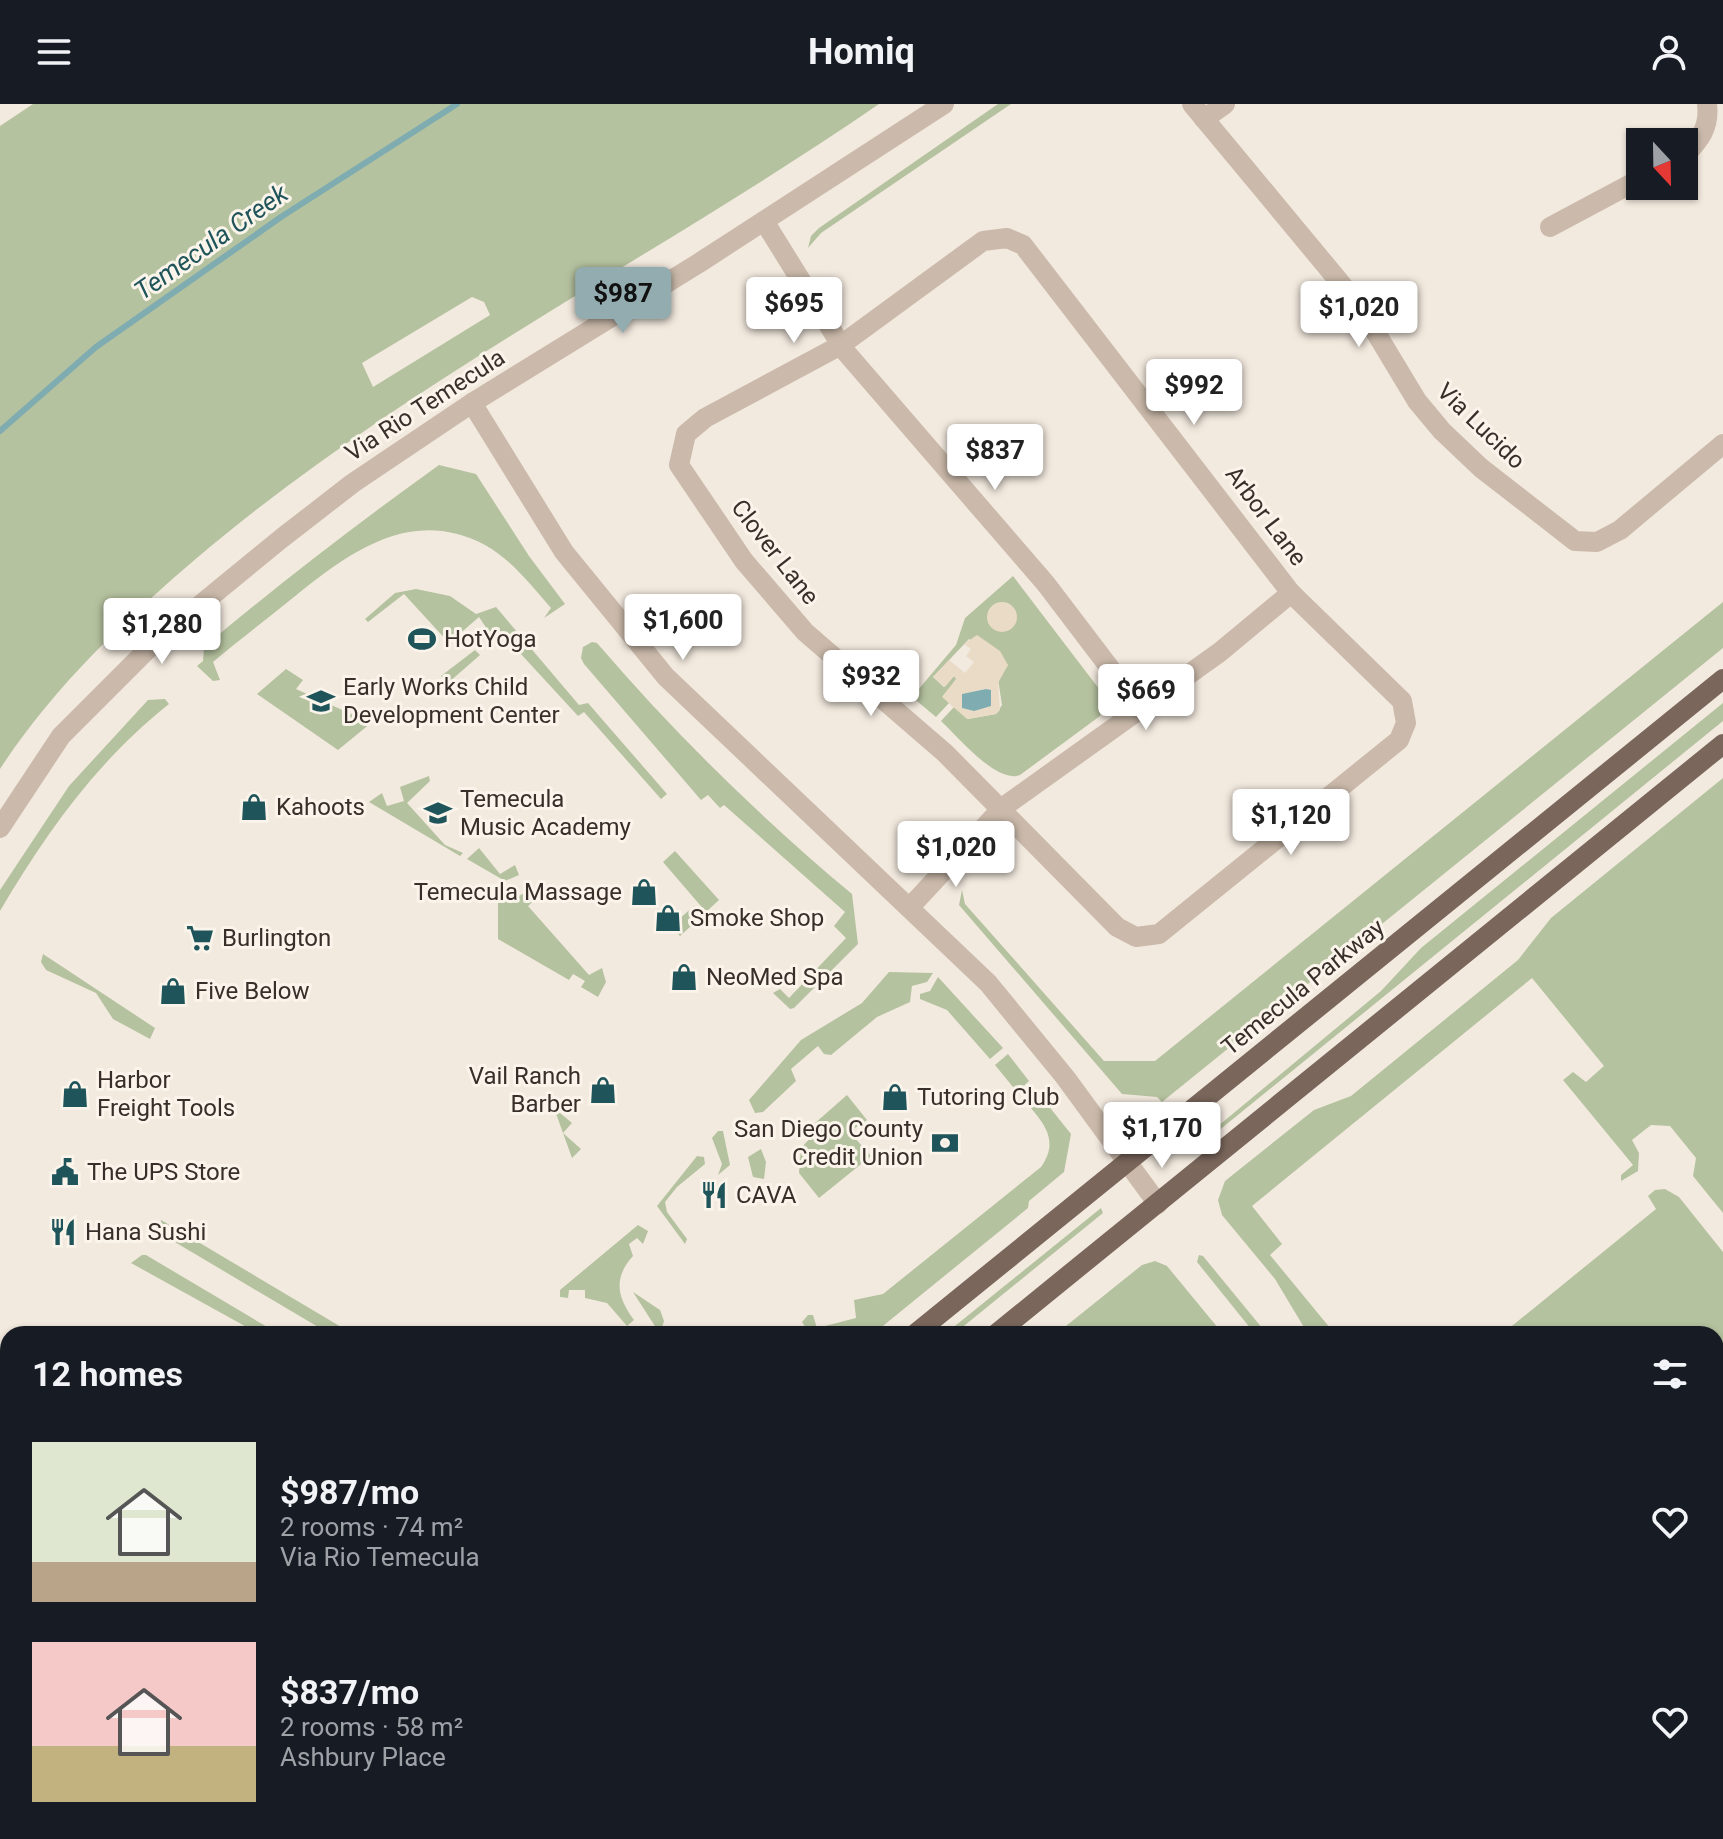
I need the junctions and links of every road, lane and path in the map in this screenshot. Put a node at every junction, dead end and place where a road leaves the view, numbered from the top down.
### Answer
1 (944, 104) edge
2 (1225, 104) edge
3 (1707, 104) edge
4 (1198, 111) edge
5 (1698, 142) edge
6 (1626, 186) edge
7 (764, 221) junction
8 (1550, 227) dead end
9 (841, 345) junction
10 (472, 403) junction
11 (1723, 444) edge
12 (679, 465) joint
13 (1291, 593) junction
14 (1723, 679) edge
15 (1141, 709) junction
16 (1723, 744) edge
17 (1002, 808) junction
18 (0, 828) edge
19 (910, 907) junction
20 (1117, 927) joint
21 (1129, 1162) junction
22 (1158, 1204) junction
23 (925, 1326) edge
24 (1006, 1326) edge

1 - 7 street, Via Rio Temecula
2 - 4 street
3 - 5 street
4 - 11 street, Via Lucido
6 - 8 street
7 - 9 street
7 - 10 street, Via Rio Temecula
9 - 12 street, Arbor Lane
9 - 13 street, Arbor Lane
9 - 15 street
10 - 18 street, Via Rio Temecula
10 - 19 street
12 - 17 street, Clover Lane
13 - 15 street
13 - 20 street, Arbor Lane
14 - 21 main road, Temecula Parkway
15 - 17 street
16 - 22 main road
17 - 19 street
17 - 20 street, Clover Lane
19 - 21 street
21 - 22 street
21 - 23 main road, Temecula Parkway
22 - 24 main road

